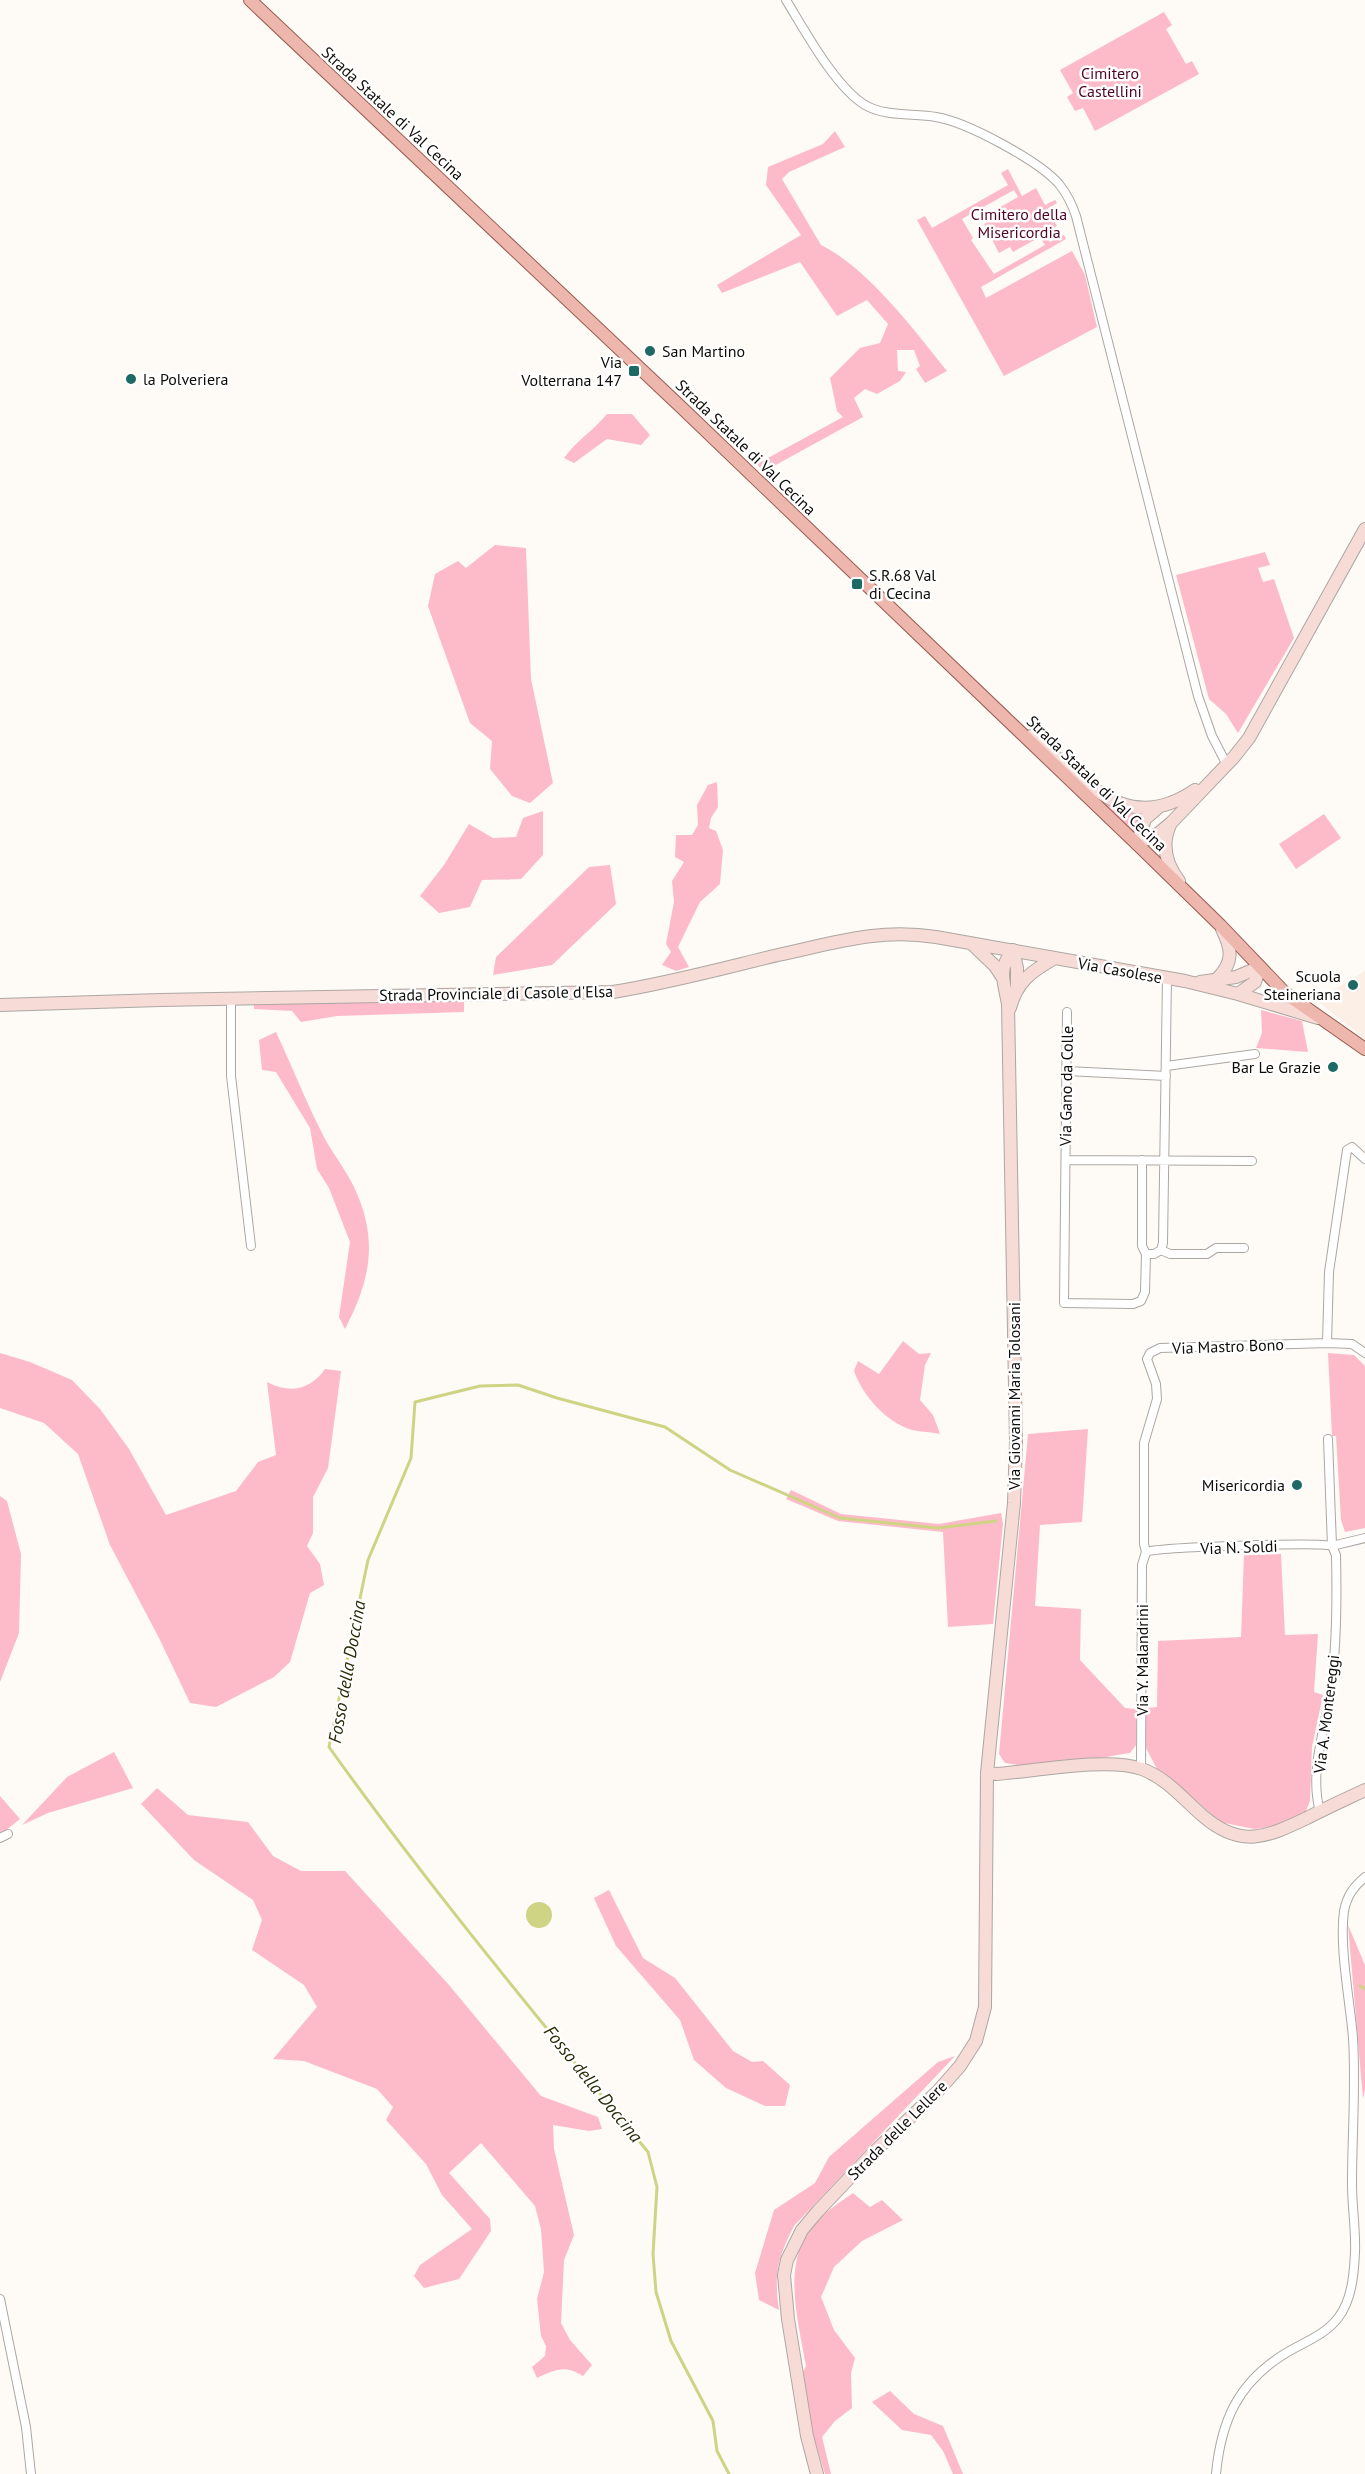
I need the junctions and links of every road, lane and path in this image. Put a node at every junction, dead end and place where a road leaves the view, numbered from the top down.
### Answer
1 (250, 0) edge
2 (786, 0) edge
3 (1365, 529) edge
4 (1001, 714) junction
5 (1227, 765) junction
6 (1215, 776) junction
7 (1161, 806) junction
8 (1171, 823) junction
9 (1137, 844) junction
10 (1191, 896) junction
11 (1220, 925) junction
12 (972, 944) junction
13 (1013, 950) junction
14 (1055, 958) junction
15 (1260, 967) junction
16 (1167, 978) junction
17 (1003, 979) junction
18 (1217, 979) junction
19 (1185, 981) junction
20 (1017, 987) junction
21 (1238, 994) junction
22 (231, 999) junction
23 (0, 1005) edge
24 (1067, 1012) dead end
25 (1008, 1018) junction
26 (1318, 1018) junction
27 (1365, 1049) edge
28 (1256, 1054) dead end
29 (1067, 1071) junction
30 (1166, 1071) junction
31 (1365, 1159) edge
32 (1066, 1160) junction
33 (1142, 1160) junction
34 (1165, 1160) junction
35 (1252, 1161) dead end
36 (251, 1246) dead end
37 (1244, 1248) dead end
38 (1161, 1250) junction
39 (1146, 1254) junction
40 (1327, 1343) junction
41 (1365, 1353) edge
42 (1328, 1439) dead end
43 (1365, 1538) edge
44 (1332, 1546) junction
45 (1146, 1552) junction
46 (1141, 1769) junction
47 (987, 1773) junction
48 (1364, 1792) edge
49 (1320, 1812) junction
50 (1365, 1878) edge
51 (0, 2299) edge
52 (31, 2474) edge
53 (817, 2474) edge
54 (1216, 2474) edge

1 - 4 main road, Strada Statale di Val Cecina
2 - 5 street
3 - 5 main road
4 - 7 main road
4 - 9 main road, Strada Statale di Val Cecina
5 - 6 main road
6 - 7 main road
6 - 8 main road
7 - 9 main road
8 - 9 main road
8 - 10 main road
9 - 10 main road, Strada Statale di Val Cecina
10 - 11 main road, Strada Statale di Val Cecina
11 - 15 main road, Strada Statale di Val Cecina
11 - 18 main road
12 - 13 main road, Strada Provinciale di Casole d'Elsa
12 - 17 main road
12 - 22 main road, Strada Provinciale di Casole d'Elsa
13 - 14 main road, Strada Provinciale di Casole d'Elsa
13 - 17 main road, Via Giovanni Maria Tolosani
13 - 20 main road, Via Giovanni Maria Tolosani
14 - 16 main road, Via Casolese
14 - 20 main road
15 - 18 main road, Via Casolese
15 - 21 main road
15 - 26 main road, Strada Statale di Val Cecina
16 - 19 main road, Via Casolese
16 - 30 street
17 - 25 main road, Via Giovanni Maria Tolosani
18 - 19 main road, Via Casolese
19 - 21 main road, Via Casolese
20 - 25 main road, Via Giovanni Maria Tolosani
21 - 26 main road, Via Casolese
22 - 23 main road, Strada Provinciale di Casole d'Elsa
22 - 36 street
24 - 29 street, Via Gano da Colle
25 - 47 main road, Via Giovanni Maria Tolosani
26 - 27 main road, Strada Statale di Val Cecina
28 - 30 street
29 - 30 street
29 - 32 street, Via Gano da Colle
30 - 34 street
31 - 40 street
32 - 33 street, Via Gano da Colle
32 - 39 street, Via Gano da Colle
33 - 34 street, Via Gano da Colle
33 - 39 street
34 - 35 street, Via Gano da Colle
34 - 38 street
37 - 38 street
38 - 39 street
40 - 41 street, Via Mastro Bono
40 - 45 street, Via Mastro Bono
42 - 44 street, Via A. Montereggi
43 - 44 street, Via N. Soldi
44 - 45 street, Via N. Soldi
44 - 49 street, Via A. Montereggi
45 - 46 street, Via Y. Malandrini
46 - 47 main road
46 - 49 main road
47 - 53 main road, Strada delle Lellere
48 - 49 main road
50 - 54 street
51 - 52 street

